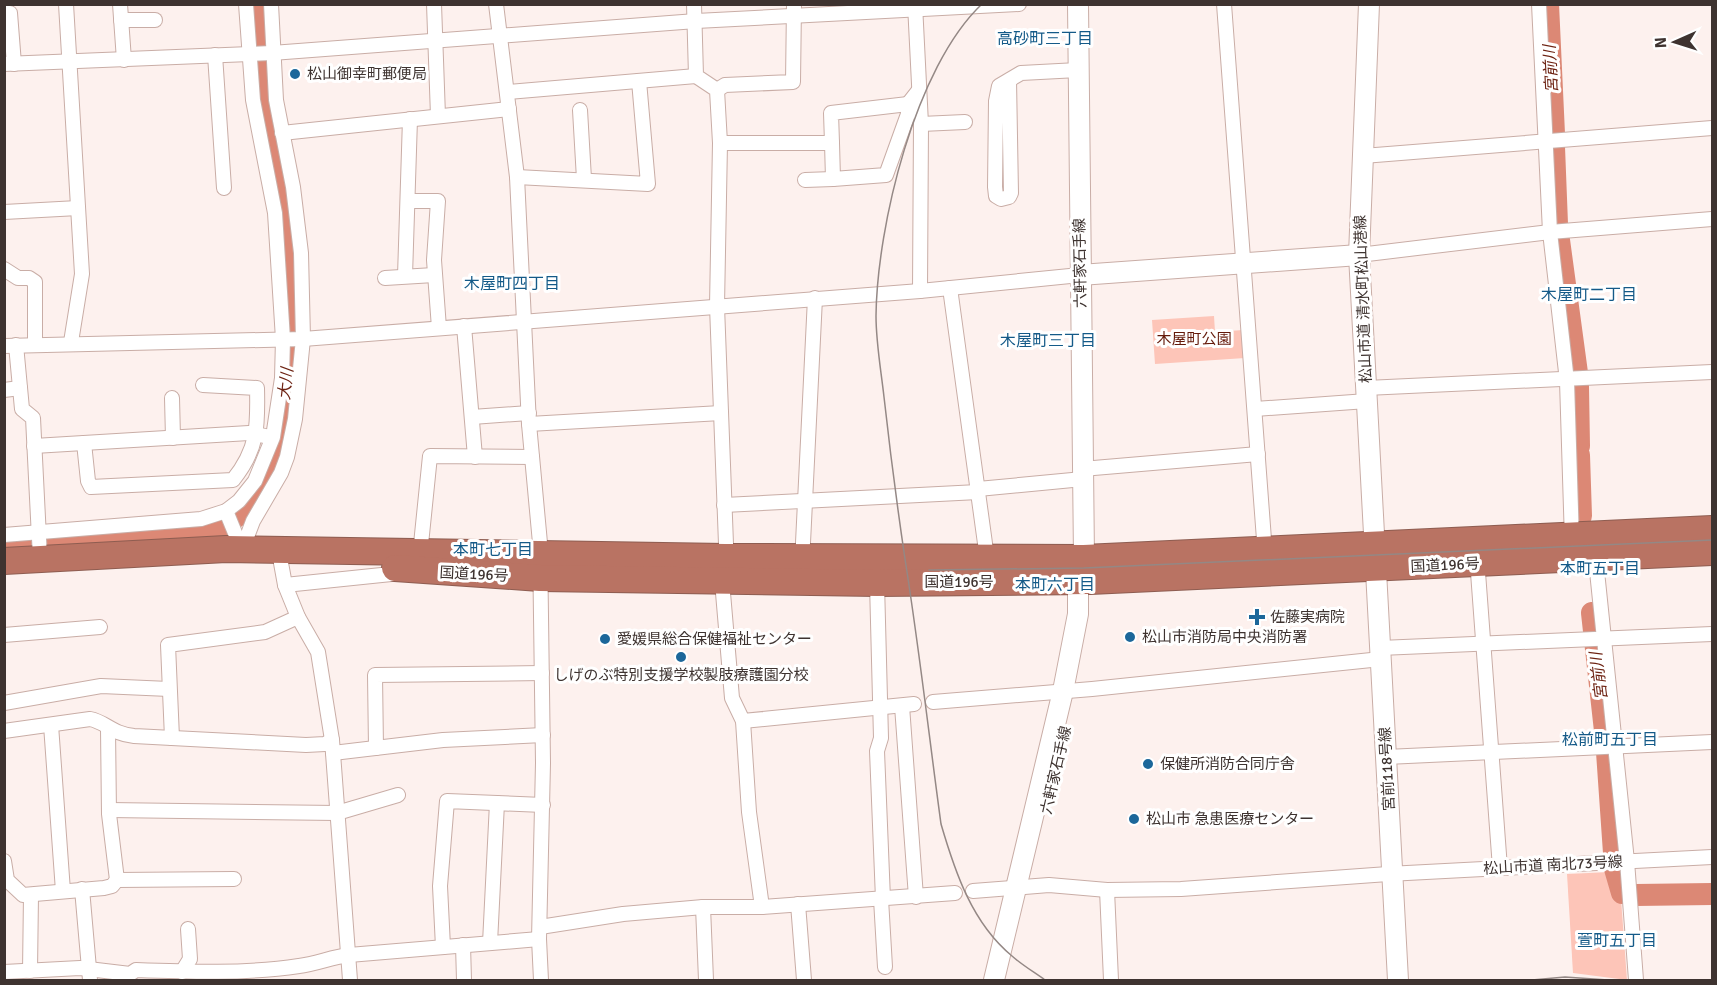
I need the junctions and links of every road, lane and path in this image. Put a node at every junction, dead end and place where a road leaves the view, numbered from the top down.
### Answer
1 (66, 4) edge
2 (120, 4) edge
3 (246, 4) edge
4 (271, 4) edge
5 (434, 4) edge
6 (496, 4) edge
7 (694, 4) edge
8 (1019, 4) edge
9 (1078, 4) edge
10 (1224, 4) edge
11 (1369, 4) edge
12 (1539, 4) edge
13 (915, 7) edge
14 (794, 10) edge
15 (4, 13) edge
16 (121, 20) junction
17 (155, 20) dead end
18 (696, 21) junction
19 (500, 36) junction
20 (434, 40) junction
21 (259, 53) junction
22 (215, 55) junction
23 (124, 60) junction
24 (70, 62) junction
25 (9, 64) edge
26 (1078, 70) junction
27 (696, 76) junction
28 (1009, 80) junction
29 (639, 81) junction
30 (717, 90) junction
31 (919, 90) junction
32 (508, 92) junction
33 (908, 105) junction
34 (509, 110) junction
35 (580, 110) dead end
36 (438, 116) junction
37 (410, 119) junction
38 (965, 122) dead end
39 (921, 124) junction
40 (1713, 128) edge
41 (282, 133) junction
42 (1546, 141) junction
43 (720, 143) junction
44 (832, 143) junction
45 (1363, 156) junction
46 (517, 177) junction
47 (228, 178) dead end
48 (584, 179) junction
49 (833, 179) junction
50 (805, 180) dead end
51 (408, 201) junction
52 (78, 208) junction
53 (9, 216) edge
54 (1713, 219) edge
55 (1550, 232) junction
56 (1359, 255) junction
57 (1242, 265) junction
58 (4, 269) edge
59 (434, 275) junction
60 (1080, 275) junction
61 (405, 276) junction
62 (385, 278) dead end
63 (950, 288) junction
64 (920, 291) junction
65 (815, 298) junction
66 (717, 306) junction
67 (524, 321) junction
68 (464, 326) junction
69 (439, 328) junction
70 (293, 339) junction
71 (71, 342) junction
72 (35, 344) junction
73 (10, 345) edge
74 (1713, 372) edge
75 (1567, 381) junction
76 (203, 385) dead end
77 (20, 388) junction
78 (4, 390) edge
79 (1366, 394) junction
80 (172, 398) dead end
81 (1255, 409) junction
82 (721, 413) junction
83 (472, 417) junction
84 (529, 419) junction
85 (257, 434) junction
86 (173, 438) junction
87 (281, 439) junction
88 (84, 443) junction
89 (34, 446) junction
90 (1258, 454) junction
91 (475, 456) junction
92 (532, 457) junction
93 (1083, 474) junction
94 (978, 491) junction
95 (804, 503) junction
96 (724, 505) junction
97 (233, 526) junction
98 (1713, 528) edge
99 (4, 535) edge
100 (39, 545) junction
101 (1584, 546) junction
102 (1265, 548) junction
103 (279, 552) junction
104 (1477, 552) junction
105 (1713, 552) edge
106 (1375, 557) junction
107 (987, 558) junction
108 (4, 561) edge
109 (421, 562) junction
110 (540, 566) junction
111 (724, 569) junction
112 (803, 569) junction
113 (1084, 573) junction
114 (1266, 574) junction
115 (877, 582) junction
116 (285, 585) junction
117 (298, 617) junction
118 (100, 627) dead end
119 (4, 634) edge
120 (1713, 634) edge
121 (1604, 638) junction
122 (1484, 644) junction
123 (1381, 653) junction
124 (542, 673) junction
125 (170, 689) junction
126 (1068, 691) junction
127 (933, 702) dead end
128 (4, 703) edge
129 (880, 708) junction
130 (743, 722) junction
131 (51, 725) junction
132 (108, 729) junction
133 (4, 731) edge
134 (543, 735) junction
135 (172, 738) junction
136 (1713, 742) edge
137 (333, 746) junction
138 (1616, 747) junction
139 (376, 748) junction
140 (1493, 752) junction
141 (1386, 757) junction
142 (398, 795) dead end
143 (497, 803) junction
144 (543, 805) junction
145 (109, 810) junction
146 (337, 813) junction
147 (1713, 857) edge
148 (4, 861) edge
149 (1627, 861) junction
150 (1500, 868) junction
151 (1393, 874) junction
152 (234, 879) dead end
153 (117, 880) junction
154 (1023, 886) junction
155 (82, 889) junction
156 (1107, 890) junction
157 (63, 891) junction
158 (973, 891) dead end
159 (955, 893) dead end
160 (32, 895) junction
161 (916, 897) junction
162 (882, 899) junction
163 (798, 904) junction
164 (703, 907) junction
165 (762, 908) junction
166 (188, 929) dead end
167 (539, 933) junction
168 (490, 943) junction
169 (463, 945) junction
170 (443, 947) junction
171 (349, 955) junction
172 (885, 967) dead end
173 (30, 971) junction
174 (4, 972) edge
175 (90, 975) edge
176 (178, 975) edge
177 (256, 975) edge
178 (54, 976) edge
179 (217, 976) edge
180 (131, 977) edge
181 (350, 981) edge
182 (464, 981) edge
183 (541, 981) edge
184 (706, 981) edge
185 (804, 981) edge
186 (994, 981) edge
187 (1007, 981) edge
188 (1111, 981) edge
189 (1398, 981) edge
190 (1636, 981) edge

1 - 24 street
2 - 16 street
3 - 21 street
4 - 21 street
5 - 20 street
6 - 19 street
7 - 18 street
8 - 13 street
9 - 26 street, 六軒家石手線
10 - 57 street
11 - 45 street, 松山市道 清水町松山港線
12 - 42 street
13 - 14 street
13 - 31 street
14 - 18 street
14 - 30 street
15 - 25 street
16 - 17 street
16 - 23 street
18 - 19 street
18 - 27 street
19 - 20 street
19 - 32 street
20 - 21 street
20 - 36 street
21 - 22 street
21 - 41 street
21 - 70 street
22 - 23 street
22 - 47 street
23 - 24 street
24 - 25 street
24 - 52 street
26 - 28 street
26 - 60 street, 六軒家石手線
27 - 29 street
27 - 30 street
28 - 28 street
29 - 32 street
29 - 48 street
30 - 43 street
31 - 33 street
31 - 39 street
32 - 34 street
33 - 44 street
33 - 49 street
34 - 36 street
34 - 46 street
35 - 48 street
36 - 37 street
37 - 41 street
37 - 51 street
38 - 39 street
39 - 64 street
40 - 42 street
41 - 70 street
42 - 45 street
42 - 55 street
43 - 44 street
43 - 66 street
44 - 49 street
45 - 56 street, 松山市道 清水町松山港線
46 - 48 street
46 - 67 street
49 - 50 street
51 - 59 street
51 - 61 street
52 - 53 street
52 - 71 street
54 - 55 street
55 - 56 street
55 - 75 street
56 - 57 street
56 - 79 street, 松山市道 清水町松山港線
57 - 60 street
57 - 81 street
58 - 72 street
59 - 61 street
59 - 69 street
60 - 63 street
60 - 93 street, 六軒家石手線
61 - 62 street
63 - 64 street
63 - 94 street
64 - 65 street
65 - 66 street
65 - 95 street
66 - 67 street
66 - 82 street
67 - 68 street
67 - 84 street
68 - 69 street
68 - 83 street
69 - 70 street
70 - 71 street
70 - 87 street
70 - 87 street
71 - 72 street
72 - 73 street
73 - 77 street
74 - 75 street
75 - 79 street
75 - 101 street
76 - 85 street
77 - 78 street
77 - 89 street
79 - 81 street
79 - 106 street, 松山市道 清水町松山港線
80 - 86 street
81 - 90 street
82 - 84 street
82 - 96 street
83 - 84 street
83 - 91 street
84 - 92 street
85 - 86 street
85 - 87 street
85 - 88 street
86 - 88 street
87 - 97 street
87 - 97 street
88 - 89 street
89 - 100 street
90 - 93 street
90 - 102 street
91 - 92 street
91 - 109 street
92 - 110 street
93 - 94 street
93 - 113 street, 六軒家石手線
94 - 95 street
94 - 107 street
95 - 96 street
95 - 112 street
96 - 111 street
97 - 100 street
97 - 100 highway, 国道196号
97 - 103 highway, 国道196号
98 - 101 highway, 国道196号
99 - 100 street
100 - 108 highway, 国道196号
101 - 104 highway, 国道196号
101 - 105 highway, 国道196号
101 - 121 street
102 - 106 highway, 国道196号
102 - 113 highway, 国道196号
102 - 114 street
103 - 109 highway, 国道196号
103 - 116 street
104 - 106 highway, 国道196号
104 - 122 street
106 - 114 highway, 国道196号
106 - 123 street, 宮前118号線
107 - 112 highway, 国道196号
107 - 113 highway, 国道196号
109 - 110 highway, 国道196号
109 - 116 street
110 - 111 highway, 国道196号
110 - 124 street
111 - 112 highway, 国道196号
111 - 130 street
112 - 115 highway, 国道196号
113 - 114 highway, 国道196号
113 - 115 highway, 国道196号
113 - 126 street, 六軒家石手線
115 - 129 street
116 - 117 street
117 - 125 street
117 - 137 street
118 - 119 street
120 - 121 street
121 - 122 street
121 - 138 street
122 - 123 street
122 - 140 street
123 - 126 street
123 - 141 street, 宮前118号線
124 - 134 street
124 - 139 street
125 - 128 street
125 - 135 street
126 - 127 street
126 - 154 street, 六軒家石手線
129 - 130 street
129 - 161 street
129 - 162 street
130 - 165 street
131 - 132 street
131 - 133 street
131 - 157 street
132 - 135 street
132 - 145 street
134 - 139 street
134 - 144 street
135 - 137 street
136 - 138 street
137 - 139 street
137 - 146 street
138 - 140 street
138 - 149 street
140 - 141 street
140 - 150 street
141 - 151 street, 宮前118号線
142 - 146 street
143 - 144 street
143 - 168 street
143 - 170 street
144 - 167 street
145 - 146 street
145 - 153 street
146 - 171 street
147 - 149 street, 松山市道 南北73号線
148 - 160 street
149 - 150 street, 松山市道 南北73号線
149 - 190 street
150 - 151 street, 松山市道 南北73号線
151 - 156 street, 松山市道 南北73号線
151 - 189 street, 宮前118号線
152 - 153 street
153 - 155 street
154 - 156 street, 松山市道 南北73号線
154 - 158 street, 松山市道 南北73号線
154 - 186 street, 六軒家石手線
154 - 187 street, 六軒家石手線
155 - 157 street
155 - 175 street
156 - 188 street
157 - 160 street
159 - 161 street
160 - 173 street
161 - 162 street
162 - 163 street
162 - 172 street
163 - 165 street
163 - 185 street
164 - 165 street
164 - 167 street
164 - 184 street
166 - 176 street
167 - 168 street
167 - 183 street
168 - 169 street
169 - 170 street
169 - 182 street
170 - 171 street
171 - 177 street
171 - 181 street
173 - 174 street
173 - 178 street
175 - 178 street
175 - 180 street
176 - 179 street
176 - 180 street
177 - 179 street

